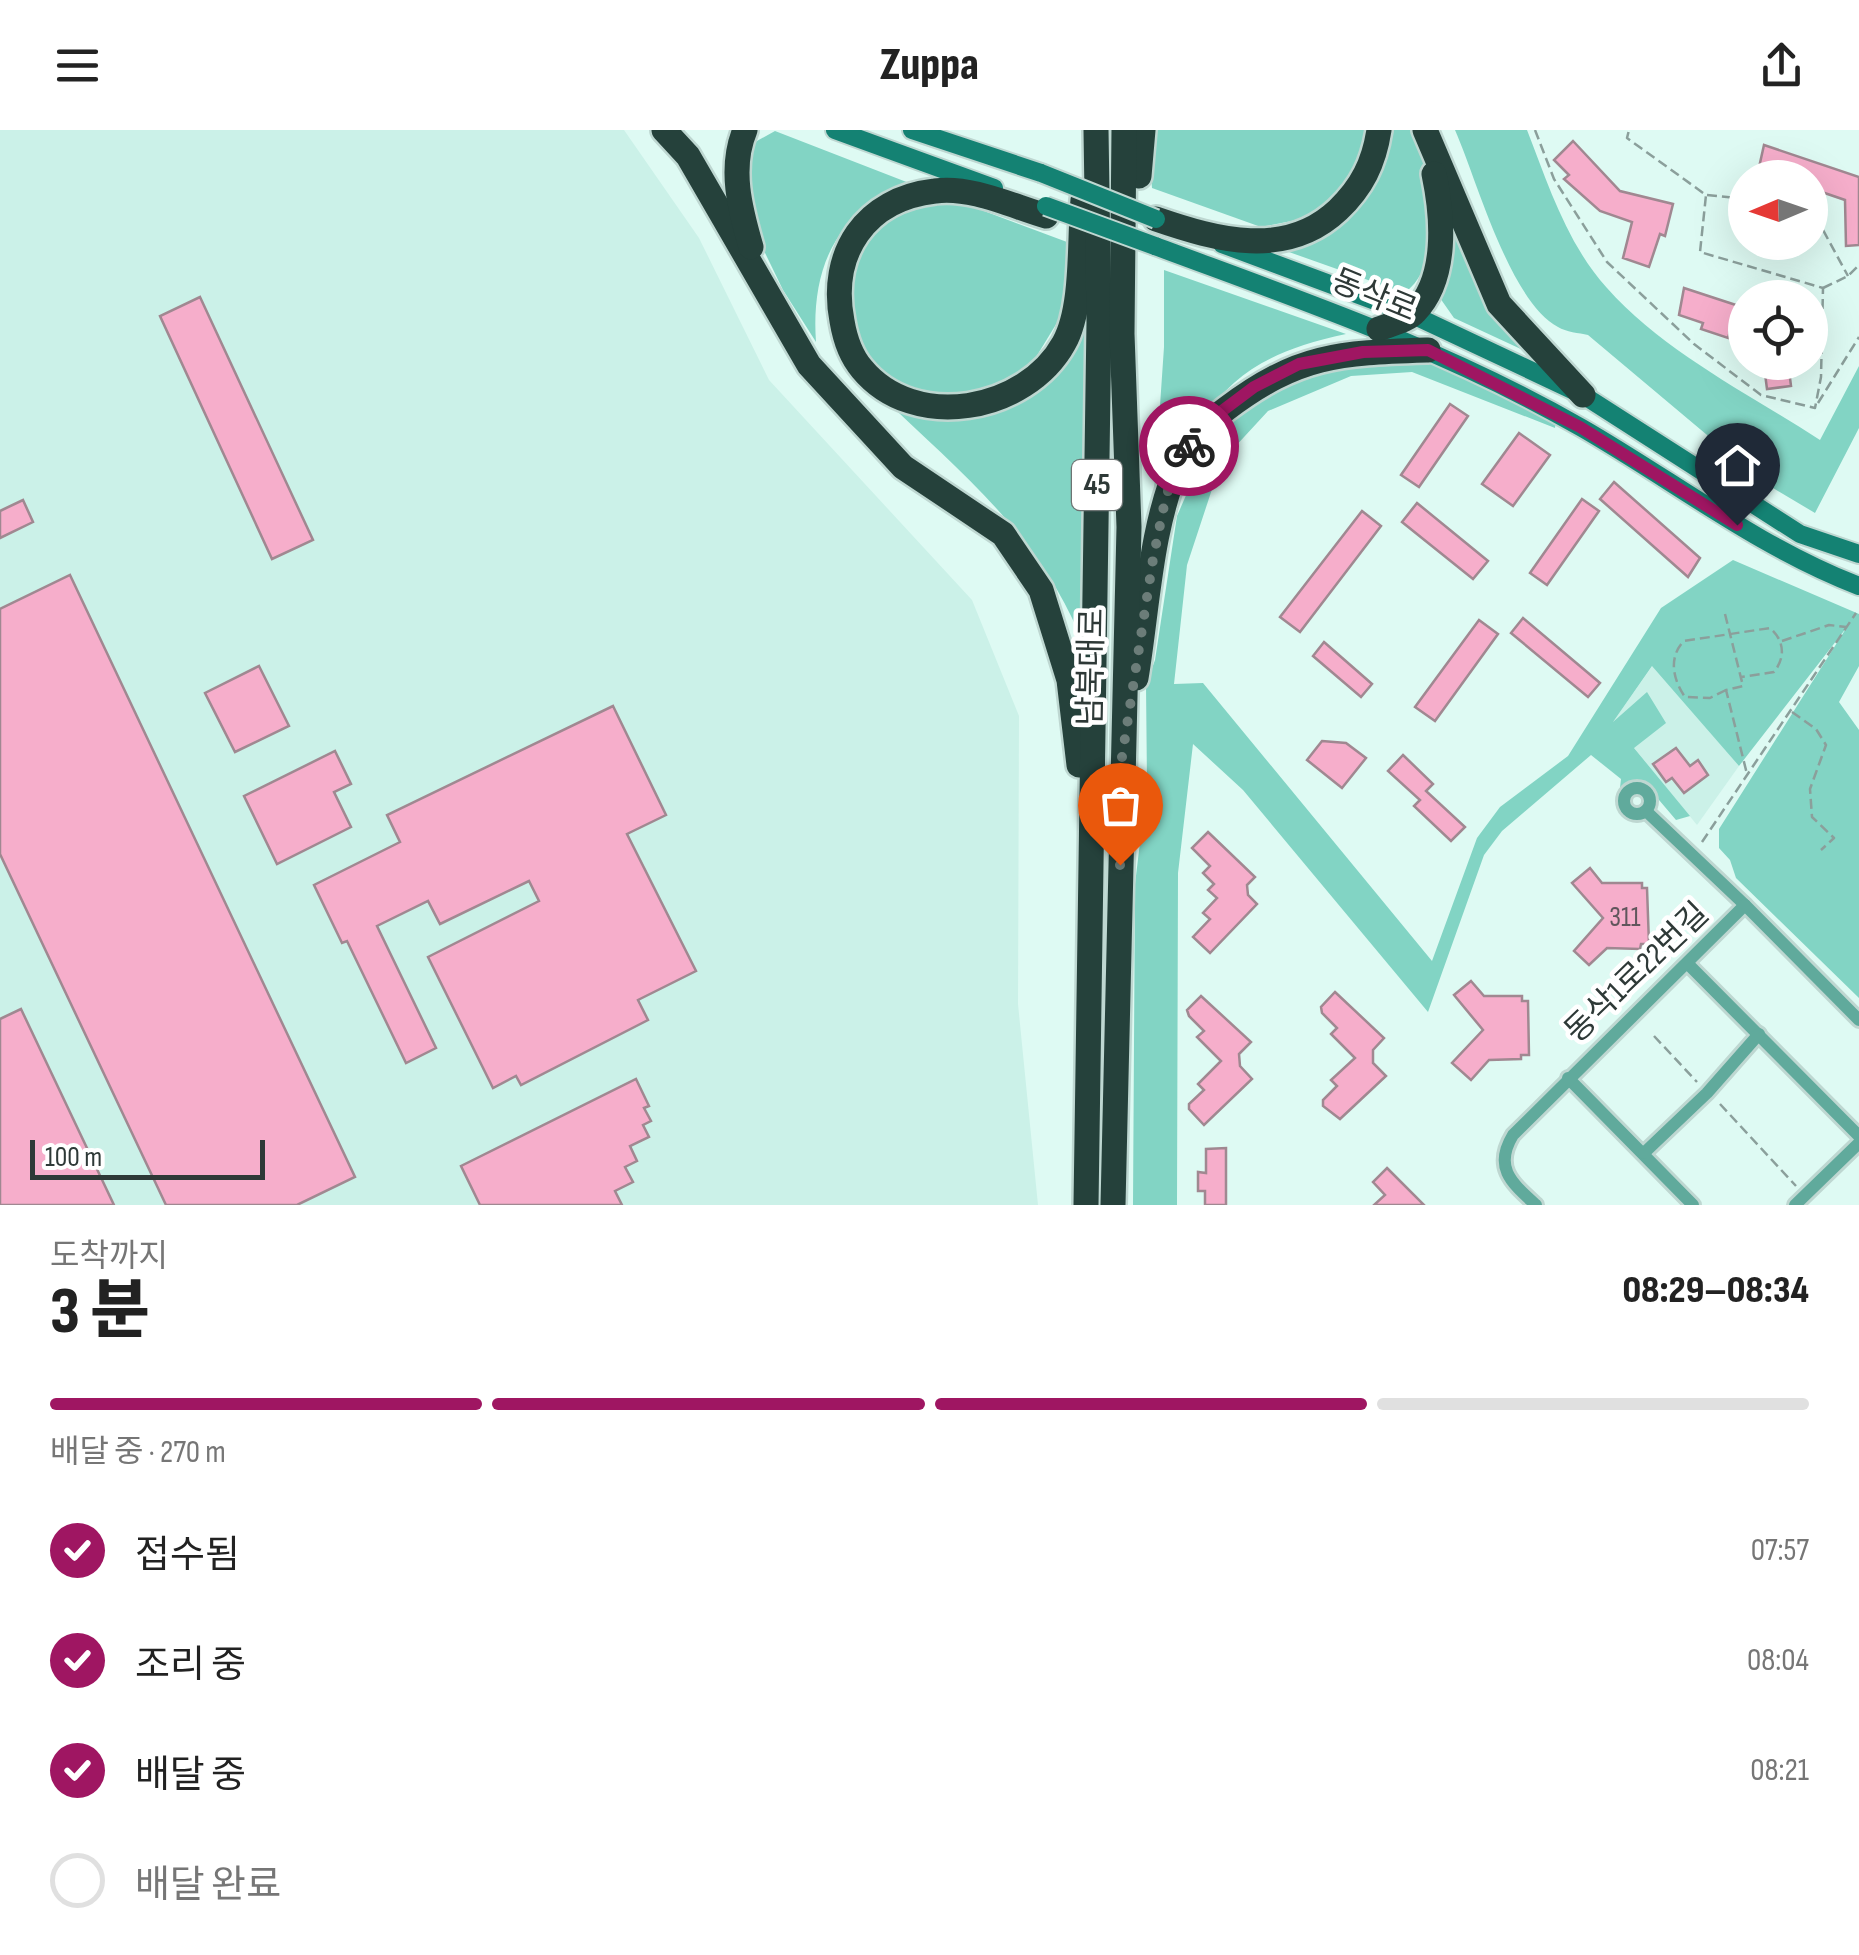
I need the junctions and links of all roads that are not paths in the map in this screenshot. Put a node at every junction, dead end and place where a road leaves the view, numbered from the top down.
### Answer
1 (664, 130) edge
2 (744, 130) edge
3 (835, 130) edge
4 (912, 130) edge
5 (1088, 130) edge
6 (1096, 130) edge
7 (1124, 130) edge
8 (1143, 130) edge
9 (1379, 130) edge
10 (1425, 130) edge
11 (1046, 211) junction
12 (1156, 218) junction
13 (762, 283) junction
14 (1413, 315) junction
15 (1378, 329) junction
16 (1428, 350) junction
17 (1583, 395) junction
18 (1127, 415) junction
19 (1859, 554) edge
20 (1859, 586) edge
21 (1122, 757) junction
22 (1646, 811) dead end
23 (1090, 840) junction
24 (1745, 905) junction
25 (1688, 964) junction
26 (1859, 1020) edge
27 (1759, 1034) junction
28 (1568, 1078) junction
29 (1859, 1139) edge
30 (1644, 1153) junction
31 (1086, 1205) edge
32 (1112, 1205) edge
33 (1536, 1205) edge
34 (1692, 1205) edge
35 (1795, 1205) edge

1 - 13 highway
2 - 13 highway
3 - 11 main road, 동삭로
4 - 12 main road, 동삭로, bridge
5 - 11 highway
6 - 23 highway, 남북대로 / 45
7 - 18 highway, 남북대로 / 45
8 - 18 highway
9 - 12 highway
10 - 14 highway
10 - 17 highway
11 - 15 main road, 동삭로, bridge
12 - 14 main road, 동삭로
13 - 23 highway
14 - 15 highway
14 - 17 main road, 동삭로
15 - 16 main road, 동삭로
16 - 20 main road, 동삭로
16 - 21 highway
17 - 19 main road, 동삭로
18 - 21 highway, 남북대로 / 45
21 - 32 highway, 남북대로 / 45
22 - 24 street
23 - 31 highway, 남북대로 / 45
24 - 25 street, 동삭1로22번길
24 - 26 street, 동삭1로22번길
25 - 27 street
25 - 28 street, 동삭1로22번길
27 - 29 street
27 - 30 street
28 - 30 street
28 - 33 street, 동삭1로22번길
29 - 35 street
30 - 34 street

